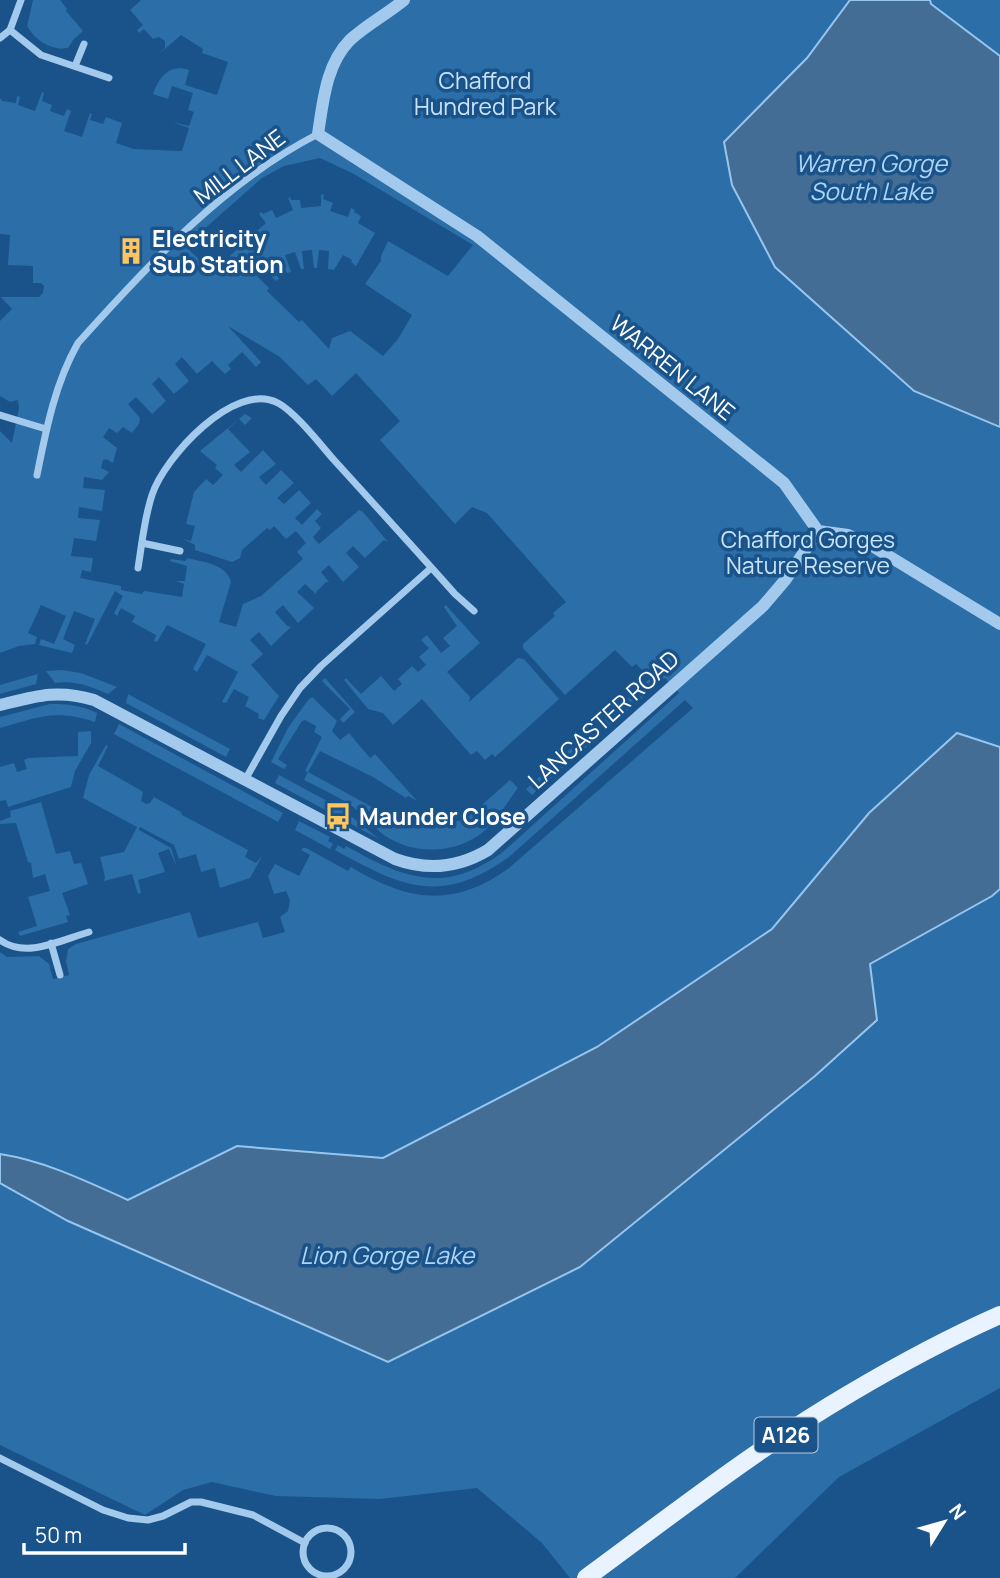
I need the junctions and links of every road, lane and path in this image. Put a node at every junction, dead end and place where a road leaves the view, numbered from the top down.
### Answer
1 (21, 0) edge
2 (404, 0) edge
3 (10, 30) junction
4 (0, 38) edge
5 (84, 44) dead end
6 (75, 66) junction
7 (109, 78) dead end
8 (318, 134) junction
9 (0, 415) edge
10 (46, 429) junction
11 (37, 475) dead end
12 (818, 531) junction
13 (142, 543) junction
14 (180, 551) dead end
15 (138, 568) dead end
16 (431, 568) junction
17 (474, 611) dead end
18 (1000, 624) edge
19 (0, 705) edge
20 (245, 780) junction
21 (89, 932) dead end
22 (0, 940) edge
23 (51, 943) junction
24 (60, 975) dead end
25 (1000, 1315) edge
26 (0, 1458) edge
27 (305, 1543) junction
28 (586, 1578) edge

1 - 3 street
2 - 8 street
3 - 4 street
3 - 6 street
5 - 6 street
6 - 7 street
8 - 10 street, MILL LANE
8 - 12 street, WARREN LANE
9 - 10 street
10 - 11 street, MILL LANE
12 - 18 street
12 - 20 street, LANCASTER ROAD
13 - 14 street
13 - 15 street
13 - 16 street
16 - 17 street
16 - 20 street
19 - 20 street, LANCASTER ROAD
21 - 23 street
22 - 23 street
23 - 24 street
25 - 28 main road, A126
26 - 27 street
27 - 27 street

